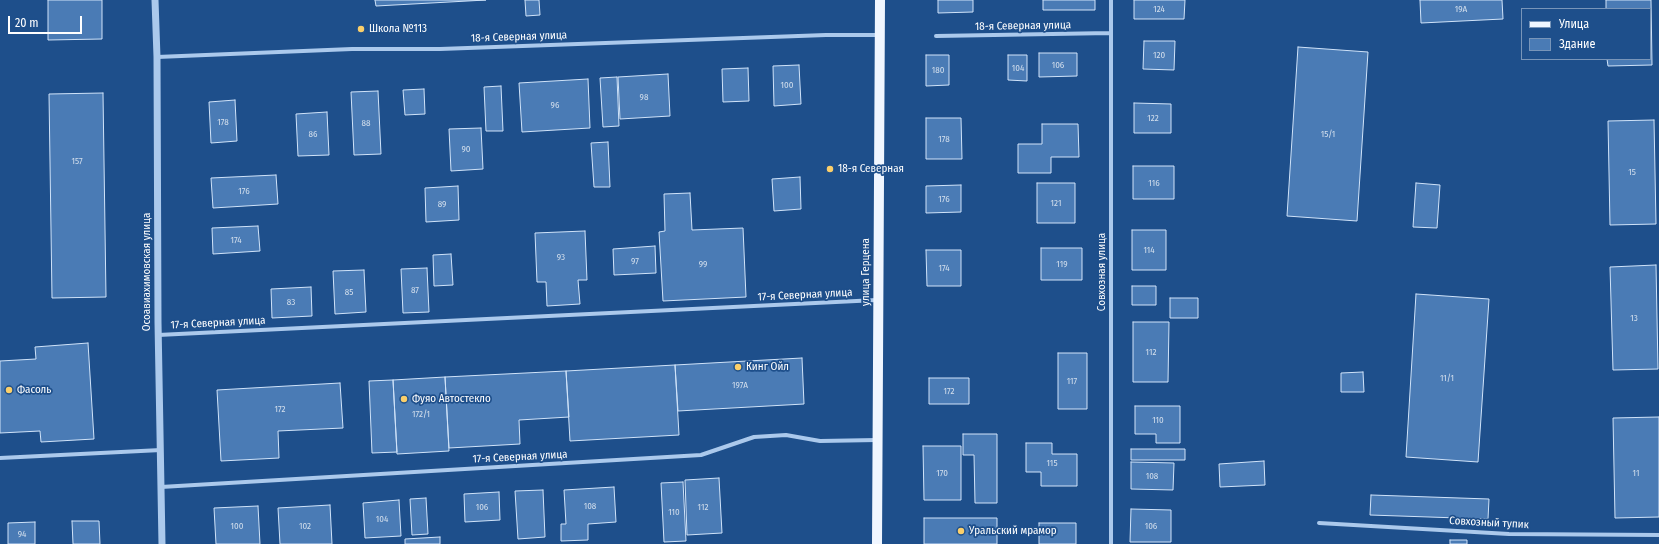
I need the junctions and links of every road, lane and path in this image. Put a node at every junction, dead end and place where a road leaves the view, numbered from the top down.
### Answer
1 (155, 0) edge
2 (880, 0) edge
3 (1111, 0) edge
4 (1110, 33) junction
5 (881, 35) junction
6 (936, 36) dead end
7 (157, 57) junction
8 (878, 300) junction
9 (158, 335) junction
10 (878, 440) junction
11 (160, 450) junction
12 (0, 458) edge
13 (161, 487) junction
14 (1319, 523) dead end
15 (1659, 535) edge
16 (162, 544) edge
17 (877, 544) edge
18 (1111, 544) edge

1 - 7 street, Осоавиахимовская улица
2 - 5 main road, улица Герцена
3 - 4 street, Совхозная улица
4 - 6 street, 18-я Северная улица
4 - 18 street, Совхозная улица
5 - 7 street, 18-я Северная улица
5 - 8 main road, улица Герцена
7 - 9 street, Осоавиахимовская улица
8 - 9 street, 17-я Северная улица
8 - 10 main road, улица Герцена
9 - 11 street, Осоавиахимовская улица
10 - 13 street, 17-я Северная улица
10 - 17 main road, улица Герцена
11 - 12 street
11 - 13 street, Осоавиахимовская улица
13 - 16 street, Осоавиахимовская улица
14 - 15 street, Совхозный тупик

